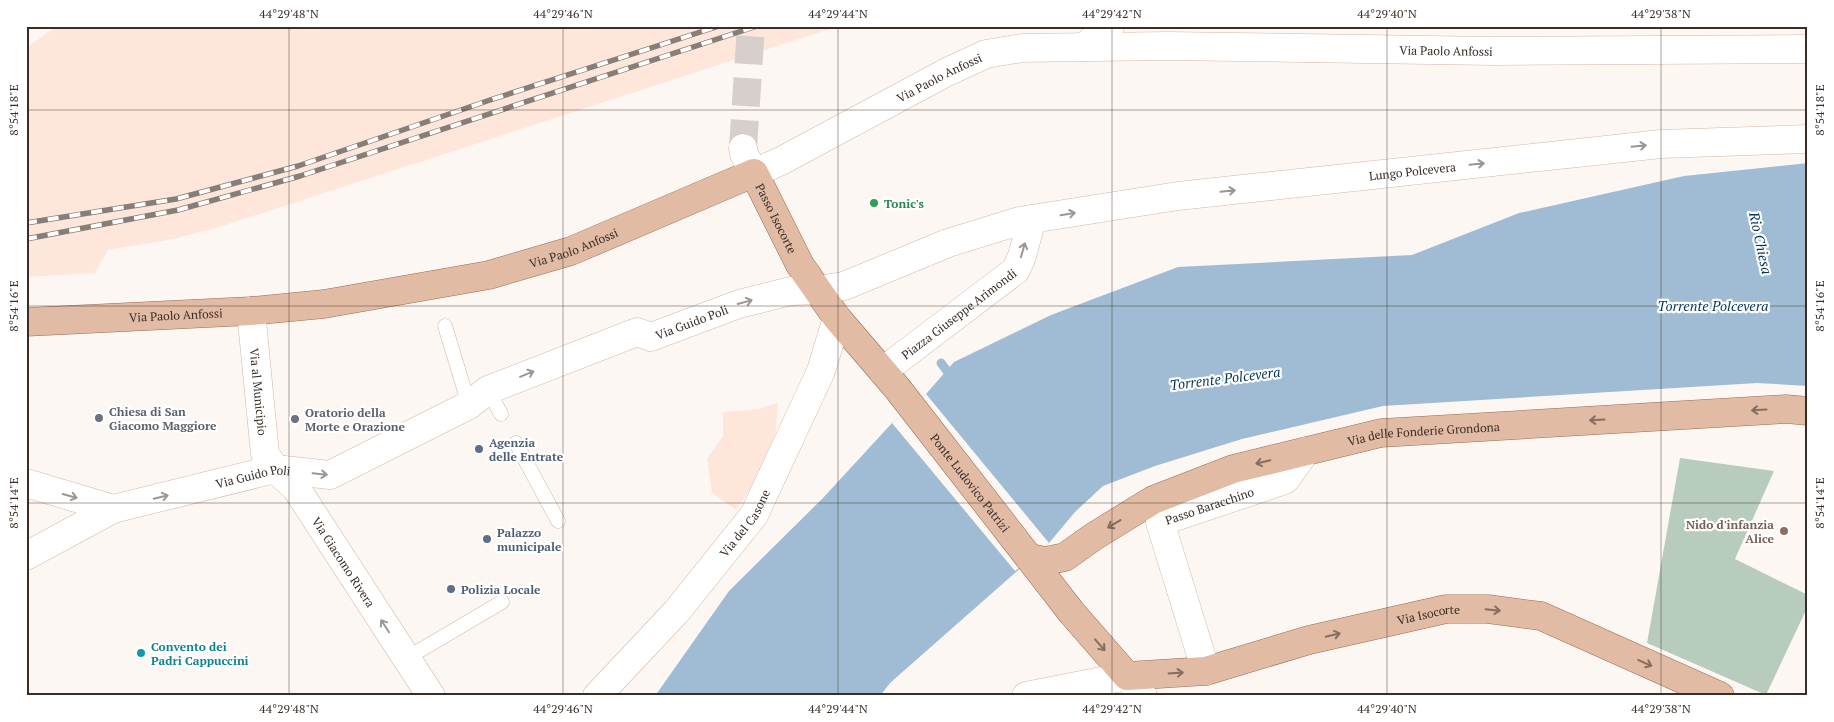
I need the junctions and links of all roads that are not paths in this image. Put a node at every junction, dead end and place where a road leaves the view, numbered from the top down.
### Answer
1 (1110, 26) edge
2 (1084, 47) junction
3 (1808, 49) edge
4 (1808, 139) edge
5 (743, 148) tunnel mouth
6 (754, 173) junction
7 (1026, 220) junction
8 (817, 290) junction
9 (251, 311) junction
10 (837, 318) junction
11 (26, 322) edge
12 (445, 326) dead end
13 (883, 371) junction
14 (474, 394) junction
15 (1808, 411) edge
16 (501, 414) dead end
17 (516, 443) dead end
18 (1306, 451) junction
19 (275, 469) junction
20 (26, 483) edge
21 (113, 508) junction
22 (558, 521) dead end
23 (26, 556) edge
24 (1065, 557) junction
25 (1030, 558) junction
26 (502, 602) dead end
27 (1072, 613) junction
28 (410, 656) junction
29 (1206, 671) junction
30 (1135, 686) edge
31 (1708, 693) edge
32 (426, 694) edge
33 (597, 696) edge
34 (1026, 696) edge

1 - 2 street
2 - 3 street, Via Paolo Anfossi
2 - 6 street, Via Paolo Anfossi
7 -> 4 street, Lungo Polcevera
5 - 6 street
6 - 8 main road, Passo Isocorte
6 - 9 main road, Via Paolo Anfossi
7 - 8 street
13 -> 7 street, Piazza Giuseppe Arimondi
8 - 10 main road
14 -> 8 street, Via Guido Poli
9 - 11 main road, Via Paolo Anfossi
9 - 19 street, Via al Municipio
10 - 13 main road
10 - 33 street, Via del Casone
12 - 14 lane
13 - 25 main road, Ponte Ludovico Patrizi
14 - 16 lane
19 -> 14 street, Via Guido Poli
15 -> 18 main road, Via delle Fonderie Grondona
17 - 22 lane
18 -> 24 main road, Via delle Fonderie Grondona
18 - 29 street, Passo Baracchino
21 -> 19 street, Via Guido Poli
28 -> 19 street, Via Giacomo Rivera
20 -> 21 street, Via Guido Poli
21 - 23 street
24 - 25 main road
24 - 27 main road
25 - 27 main road
26 - 28 lane
27 -> 30 main road
28 - 32 street, Via Giacomo Rivera
30 -> 29 main road, Via Isocorte
29 -> 31 main road, Via Isocorte
30 - 34 street

